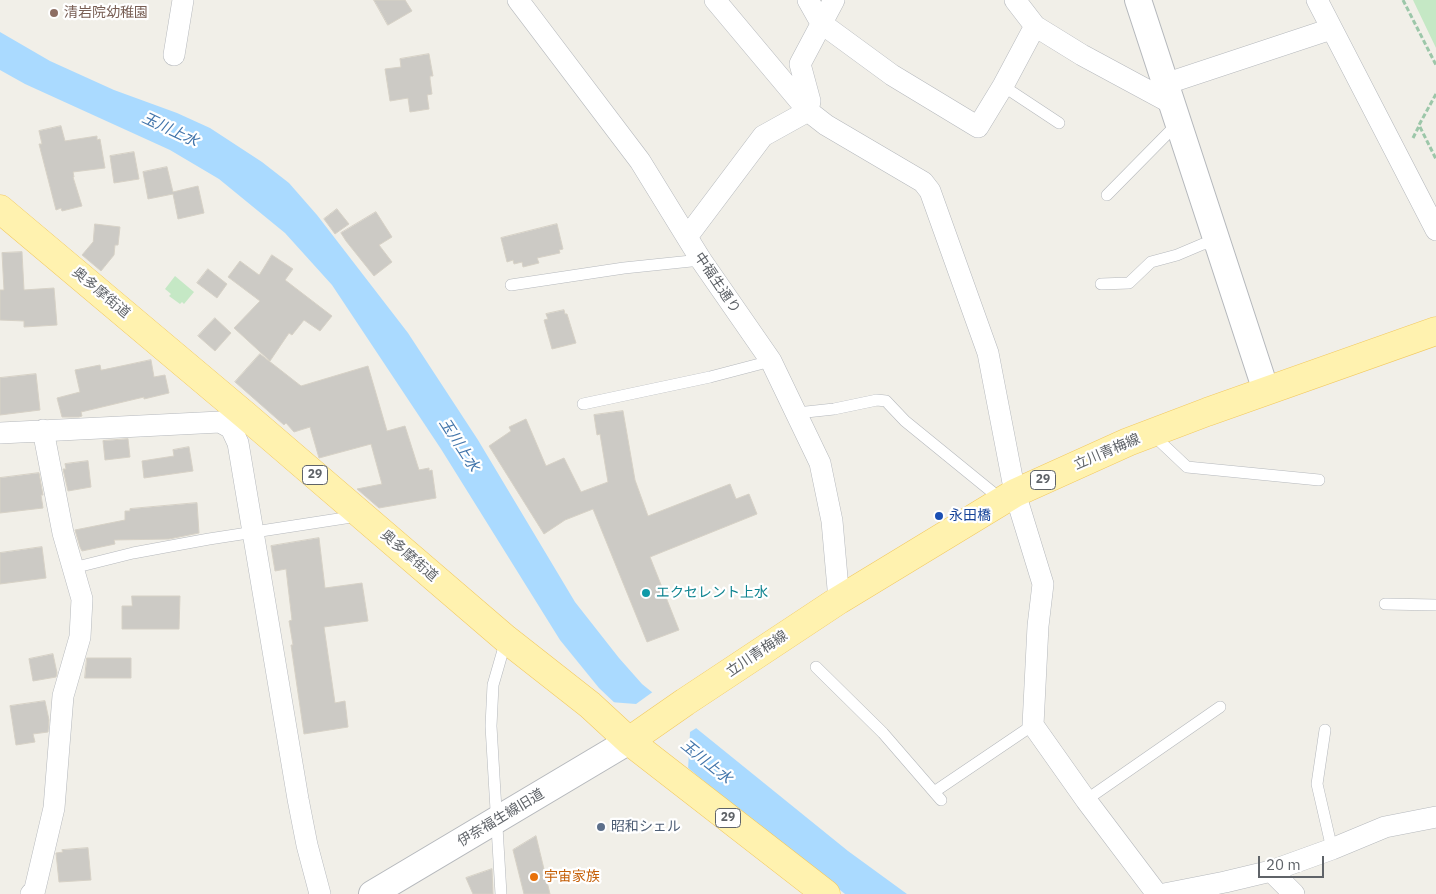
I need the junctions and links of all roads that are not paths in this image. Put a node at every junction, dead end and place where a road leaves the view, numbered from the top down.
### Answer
1 (183, 0) edge
2 (518, 0) edge
3 (715, 0) edge
4 (808, 0) edge
5 (834, 0) edge
6 (1015, 0) edge
7 (1138, 0) edge
8 (1317, 0) edge
9 (821, 23) junction
10 (1035, 26) junction
11 (1330, 29) junction
12 (174, 55) dead end
13 (1003, 86) junction
14 (1172, 103) junction
15 (808, 111) junction
16 (1059, 123) dead end
17 (1107, 195) dead end
18 (0, 209) edge
19 (1436, 230) edge
20 (687, 237) junction
21 (1217, 242) junction
22 (701, 260) junction
23 (1100, 284) dead end
24 (511, 285) dead end
25 (1436, 331) edge
26 (771, 362) junction
27 (1266, 391) junction
28 (583, 404) dead end
29 (797, 413) junction
30 (238, 421) junction
31 (43, 430) junction
32 (0, 433) edge
33 (1151, 433) junction
34 (1319, 480) dead end
35 (1008, 497) junction
36 (362, 515) junction
37 (254, 533) junction
38 (73, 568) junction
39 (839, 600) junction
40 (1385, 604) dead end
41 (1436, 605) edge
42 (506, 639) junction
43 (816, 667) dead end
44 (1220, 707) dead end
45 (1033, 725) junction
46 (1325, 730) dead end
47 (633, 739) junction
48 (1086, 800) junction
49 (1436, 817) edge
50 (496, 821) junction
51 (1332, 849) junction
52 (1271, 871) junction
53 (1228, 888) edge
54 (31, 894) edge
55 (320, 894) edge
56 (372, 894) edge
57 (501, 894) edge
58 (826, 894) edge
59 (1157, 894) edge
60 (1164, 894) edge
61 (1294, 894) edge

1 - 12 street
2 - 20 street, 中福生通り
3 - 15 street
4 - 9 street
5 - 9 street
6 - 10 street
7 - 14 street
8 - 11 street
9 - 13 street
9 - 15 street
10 - 13 street
10 - 14 street
11 - 14 street
11 - 19 street
13 - 16 lane
14 - 17 lane
14 - 21 street
15 - 20 street
15 - 35 street
18 - 30 main road, 奥多摩街道 / 29
20 - 22 street, 中福生通り
21 - 23 lane
21 - 27 street
22 - 24 lane
22 - 26 street, 中福生通り
25 - 27 main road, 立川青梅線 / 29
26 - 28 lane
26 - 29 street, 中福生通り
27 - 33 main road, 立川青梅線 / 29
29 - 35 lane
29 - 39 street, 中福生通り
30 - 31 street
30 - 36 main road, 奥多摩街道 / 29
30 - 37 street
31 - 32 street
31 - 38 street
33 - 34 lane
33 - 35 main road, 立川青梅線 / 29
35 - 39 main road, 立川青梅線 / 29
35 - 45 street
36 - 37 lane
36 - 42 main road, 奥多摩街道 / 29
37 - 38 lane
37 - 55 street
38 - 54 street
39 - 47 main road, 立川青梅線 / 29
40 - 41 lane
42 - 47 main road, 奥多摩街道 / 29
42 - 50 lane
43 - 45 lane
44 - 48 lane
45 - 48 street
46 - 51 lane
47 - 50 street, 伊奈福生線旧道
47 - 58 main road, 奥多摩街道 / 29
48 - 59 street
49 - 51 street
50 - 56 street, 伊奈福生線旧道
50 - 57 lane
51 - 52 street
52 - 53 street
52 - 61 street
53 - 60 street

